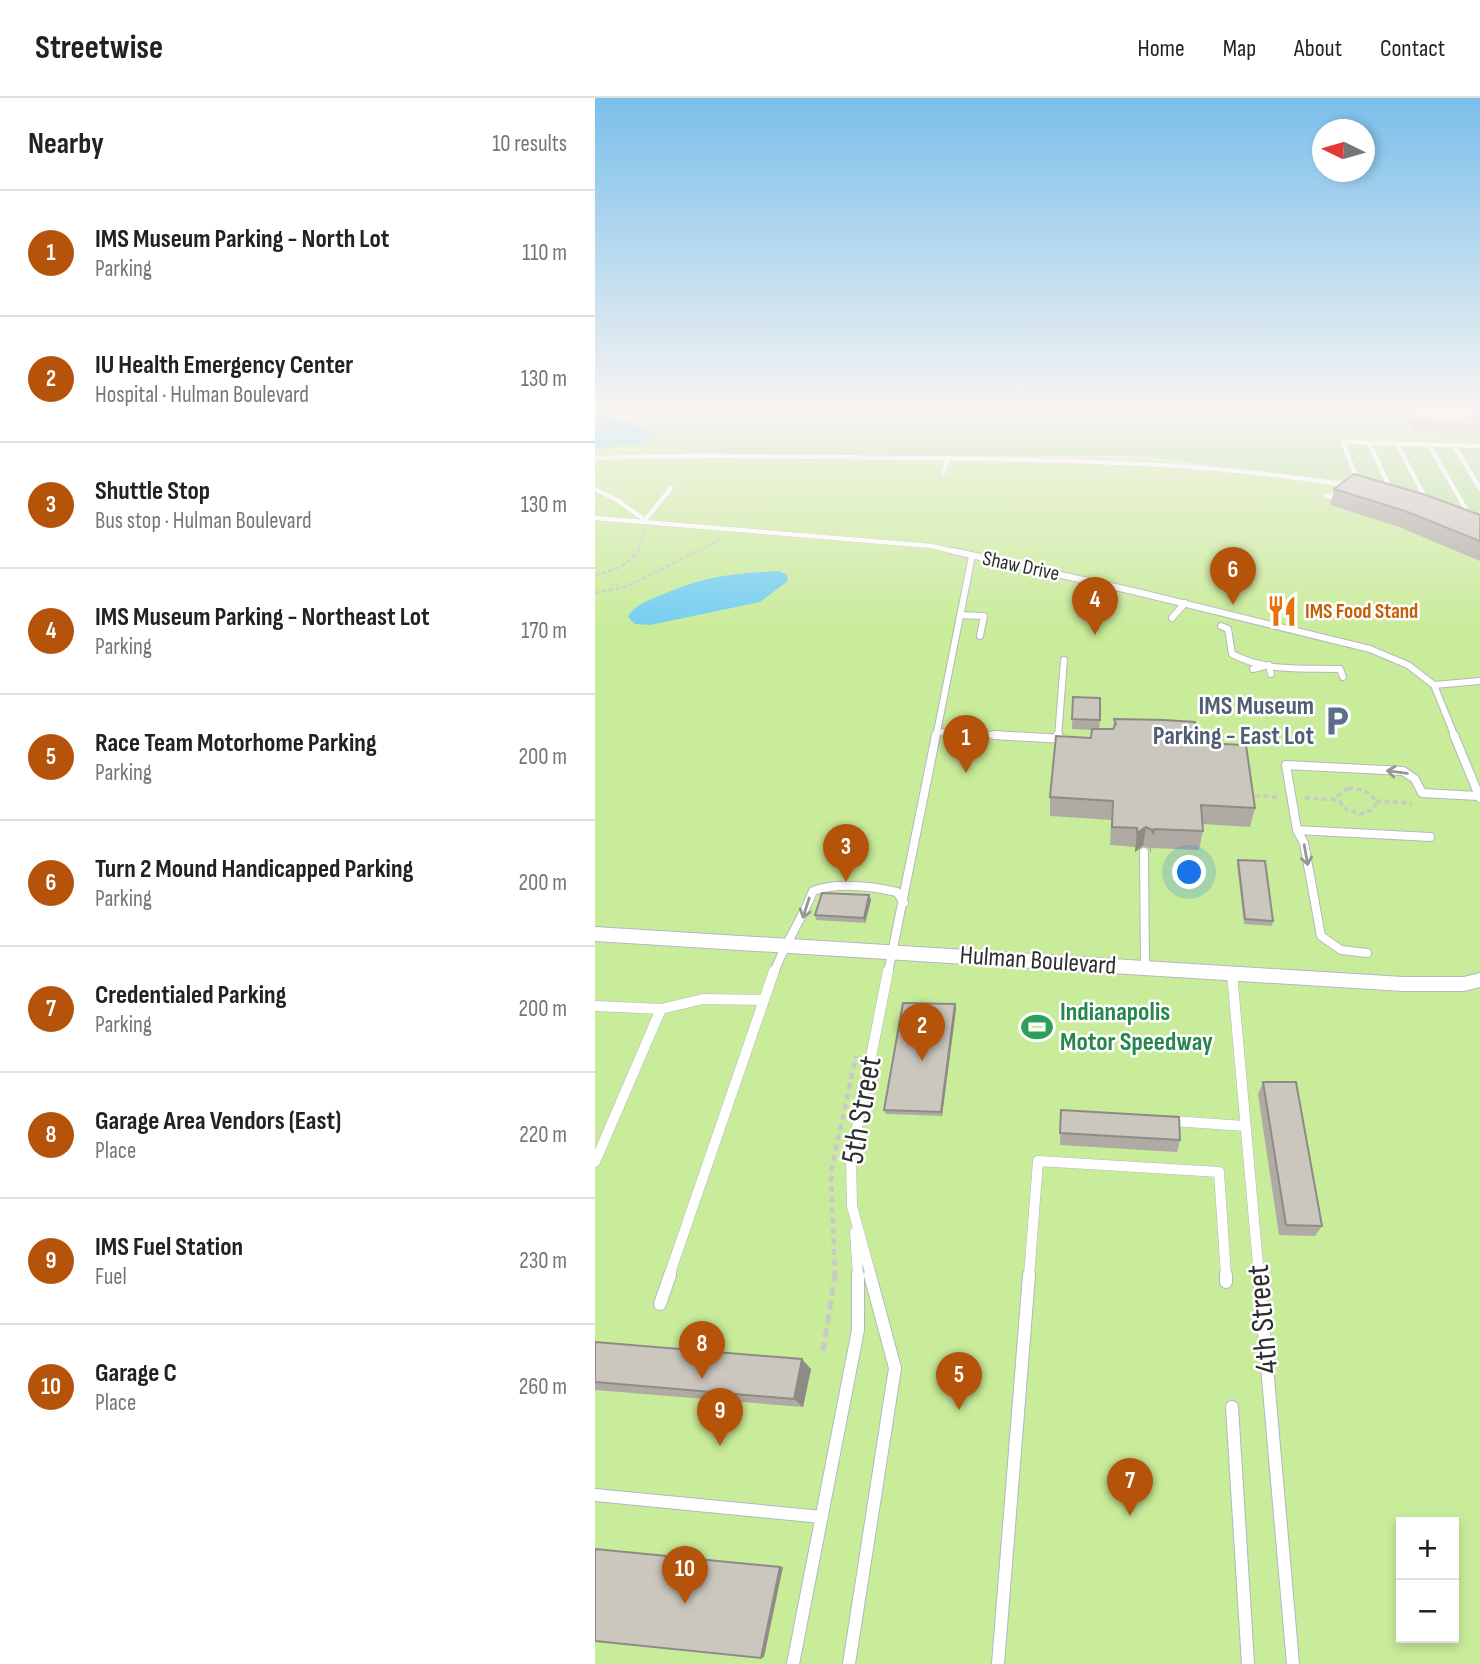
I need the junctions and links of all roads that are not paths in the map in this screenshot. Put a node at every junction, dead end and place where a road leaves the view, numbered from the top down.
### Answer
1 (1284, 481) edge
2 (1328, 481) edge
3 (1357, 481) edge
4 (1387, 481) edge
5 (1417, 481) edge
6 (1450, 481) edge
7 (1342, 483) junction
8 (1283, 487) dead end
9 (671, 488) dead end
10 (595, 489) edge
11 (1382, 494) edge
12 (1326, 496) dead end
13 (1420, 505) edge
14 (595, 518) edge
15 (1465, 522) edge
16 (646, 524) junction
17 (972, 556) junction
18 (1185, 603) junction
19 (960, 615) junction
20 (1172, 618) dead end
21 (1221, 626) dead end
22 (980, 636) dead end
23 (1064, 660) dead end
24 (1269, 665) junction
25 (1303, 667) junction
26 (1253, 668) dead end
27 (1271, 674) dead end
28 (1306, 676) dead end
29 (1343, 677) dead end
30 (1480, 681) edge
31 (1434, 685) junction
32 (937, 732) junction
33 (1058, 738) junction
34 (1068, 740) edge
35 (1479, 797) edge
36 (1297, 830) junction
37 (1430, 837) dead end
38 (1144, 852) dead end
39 (904, 903) junction
40 (595, 934) edge
41 (784, 945) junction
42 (894, 952) junction
43 (1367, 953) dead end
44 (1145, 968) junction
45 (1232, 973) junction
46 (1480, 980) edge
47 (764, 1000) junction
48 (595, 1006) edge
49 (661, 1009) junction
50 (1167, 1120) edge
51 (1245, 1126) junction
52 (595, 1162) edge
53 (852, 1206) junction
54 (1226, 1282) dead end
55 (660, 1304) dead end
56 (1232, 1407) dead end
57 (595, 1495) edge
58 (822, 1517) junction
59 (793, 1664) edge
60 (849, 1664) edge
61 (998, 1664) edge
62 (1248, 1664) edge
63 (1293, 1664) edge

1 - 8 lane
2 - 7 lane
3 - 7 lane
4 - 11 lane
5 - 13 lane
6 - 15 lane
7 - 12 lane
9 - 16 lane
10 - 16 lane
14 - 16 lane, Shaw Drive
16 - 17 lane, Shaw Drive
17 - 18 lane, Shaw Drive
17 - 19 lane, 5th Street
18 - 20 lane
18 - 31 lane, Shaw Drive
19 - 22 lane
19 - 32 lane, 5th Street
21 - 24 lane
23 - 33 lane
24 - 25 lane
24 - 26 lane
24 - 27 lane
25 - 28 lane
25 - 29 lane
30 - 31 lane
31 - 35 lane
32 - 33 lane
32 - 39 lane, 5th Street
33 - 34 lane
35 -> 36 lane
36 - 37 lane
36 -> 43 lane
38 - 44 lane
39 -> 41 lane
39 - 42 lane, 5th Street
40 - 41 street, Hulman Boulevard
41 - 42 street, Hulman Boulevard
41 - 47 lane
42 - 44 street, Hulman Boulevard
42 - 53 lane, 5th Street
44 - 45 street, Hulman Boulevard
45 - 46 street, Hulman Boulevard
45 - 51 lane, 4th Street
47 - 49 lane
47 - 55 lane
48 - 49 lane
49 - 52 lane
50 - 51 lane
51 - 63 lane, 4th Street
53 - 58 lane
53 - 60 lane, 5th Street
54 - 61 lane
56 - 62 lane
57 - 58 lane
58 - 59 lane

